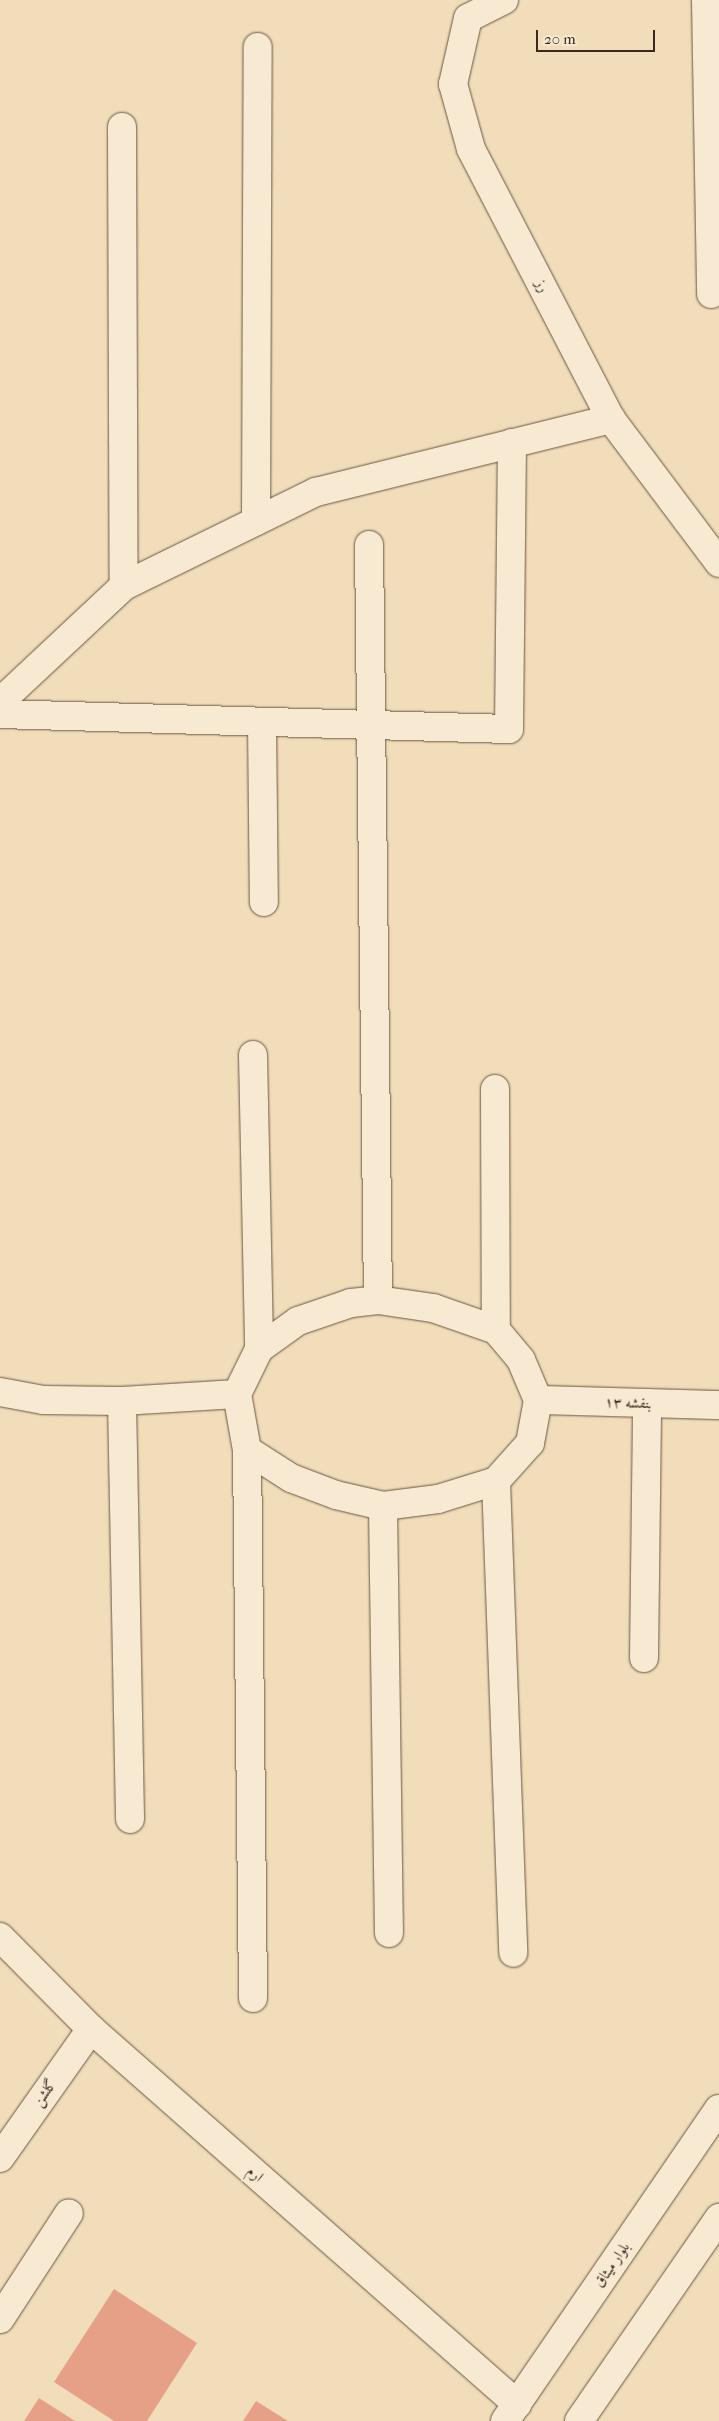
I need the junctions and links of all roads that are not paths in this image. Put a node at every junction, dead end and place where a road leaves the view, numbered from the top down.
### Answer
1 (504, 0) edge
2 (706, 0) edge
3 (258, 47) dead end
4 (122, 127) dead end
5 (711, 294) dead end
6 (611, 419) junction
7 (512, 444) junction
8 (256, 521) junction
9 (370, 546) dead end
10 (719, 563) edge
11 (124, 586) junction
12 (0, 702) edge
13 (0, 714) edge
14 (262, 722) junction
15 (370, 725) junction
16 (264, 902) dead end
17 (252, 1056) dead end
18 (495, 1089) dead end
19 (378, 1300) junction
20 (496, 1330) junction
21 (259, 1349) junction
22 (0, 1392) edge
23 (237, 1394) junction
24 (538, 1400) junction
25 (122, 1401) junction
26 (647, 1403) junction
27 (719, 1404) edge
28 (247, 1450) junction
29 (496, 1481) junction
30 (383, 1506) junction
31 (644, 1658) dead end
32 (130, 1819) dead end
33 (388, 1934) dead end
34 (0, 1937) edge
35 (513, 1953) dead end
36 (253, 1998) dead end
37 (91, 2028) junction
38 (719, 2109) edge
39 (0, 2158) edge
40 (68, 2213) dead end
41 (719, 2218) edge
42 (0, 2319) edge
43 (511, 2413) edge
44 (579, 2421) edge

1 - 6 street, رز
2 - 5 street
3 - 8 street
4 - 11 street
6 - 7 street
6 - 10 street, رز
7 - 8 street
7 - 15 street
8 - 11 street
9 - 15 street
11 - 12 street
13 - 14 street
14 - 15 street
14 - 16 street
15 - 19 street
17 - 21 street
18 - 20 street
19 - 20 street
19 - 21 street
20 - 24 street
21 - 23 street
22 - 25 street
23 - 25 street
23 - 28 street
24 - 26 street, بنفشه ۱۳
24 - 29 street
25 - 32 street
26 - 27 street, بنفشه ۱۳
26 - 31 street
28 - 30 street
28 - 36 street
29 - 30 street
29 - 35 street
30 - 33 street
34 - 37 street, ارم
37 - 39 street, گلشن
37 - 43 street, ارم
38 - 43 street, بلوار میثاق
40 - 42 street
41 - 44 street

